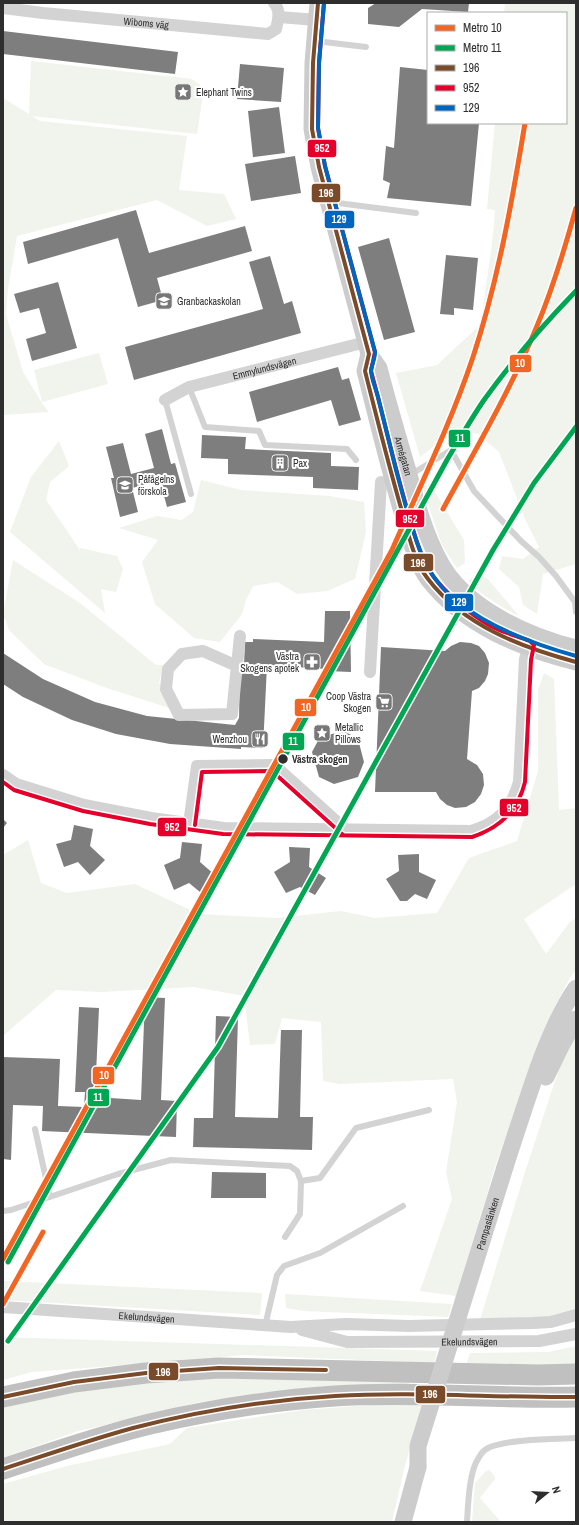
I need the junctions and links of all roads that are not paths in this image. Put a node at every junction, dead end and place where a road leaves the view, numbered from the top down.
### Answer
1 (274, 3) edge
2 (318, 3) edge
3 (3, 8) edge
4 (279, 17) junction
5 (317, 20) junction
6 (314, 41) junction
7 (366, 47) dead end
8 (328, 202) junction
9 (416, 213) dead end
10 (368, 348) junction
11 (189, 388) junction
12 (166, 400) joint
13 (356, 460) dead end
14 (409, 476) junction
15 (381, 482) dead end
16 (191, 494) dead end
17 (576, 612) edge
18 (240, 636) dead end
19 (530, 640) junction
20 (576, 648) edge
21 (552, 649) junction
22 (576, 662) edge
23 (237, 666) junction
24 (370, 672) dead end
25 (3, 775) edge
26 (189, 824) junction
27 (346, 830) junction
28 (576, 988) edge
29 (576, 1019) edge
30 (429, 1110) dead end
31 (35, 1130) dead end
32 (510, 1168) junction
33 (301, 1181) junction
34 (50, 1197) junction
35 (402, 1206) dead end
36 (3, 1211) edge
37 (285, 1237) dead end
38 (3, 1307) edge
39 (576, 1315) edge
40 (265, 1326) junction
41 (291, 1328) junction
42 (576, 1334) edge
43 (576, 1374) edge
44 (3, 1397) edge
45 (576, 1397) edge
46 (576, 1438) edge
47 (3, 1469) edge
48 (403, 1522) edge
49 (468, 1522) edge

1 - 4 street
2 - 5 street, Armégatan
3 - 4 street, Wiboms väg
4 - 5 street
5 - 6 street, Armégatan
6 - 7 lane
6 - 8 street, Armégatan
8 - 9 lane
8 - 10 street, Armégatan
10 - 11 street, Emmylundsvägen
10 - 14 street, Armégatan
10 - 19 street, Armégatan
11 - 12 street, Emmylundsvägen
11 - 13 lane
12 - 16 lane
14 - 17 lane
14 - 19 street, Armégatan
15 - 24 street
18 - 23 street
19 - 21 street, Armégatan
19 - 27 street
20 - 21 street, Armégatan
21 - 22 street, Armégatan
23 - 23 street
25 - 26 street
26 - 27 street
26 - 27 street
28 - 32 street, Pampaslänken
29 - 32 street, Pampaslänken
30 - 33 lane
31 - 34 lane
32 - 48 street, Pampaslänken, bridge
33 - 34 lane
33 - 37 lane
34 - 36 lane
35 - 40 lane
38 - 40 street, Ekelundsvägen
39 - 41 street, Ekelundsvägen
40 - 41 street, Ekelundsvägen
41 - 42 street, Ekelundsvägen
43 - 44 highway
45 - 47 highway
46 - 49 lane

